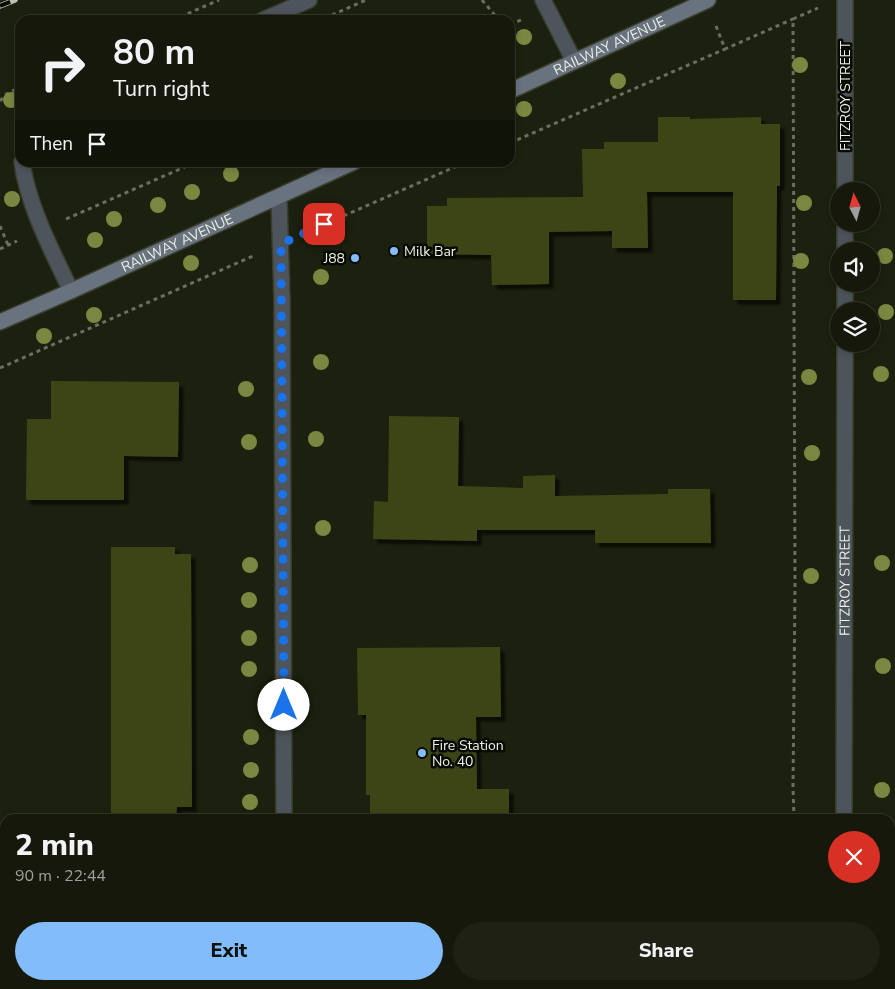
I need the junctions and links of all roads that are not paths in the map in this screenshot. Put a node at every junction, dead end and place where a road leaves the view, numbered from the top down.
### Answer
1 (309, 0) edge
2 (543, 0) edge
3 (845, 0) edge
4 (706, 1) edge
5 (274, 15) edge
6 (574, 61) junction
7 (515, 89) edge
8 (23, 167) edge
9 (343, 167) edge
10 (845, 182) edge
11 (279, 197) junction
12 (71, 291) junction
13 (0, 322) edge
14 (845, 352) edge
15 (284, 814) edge
16 (844, 814) edge

1 - 5 street
2 - 6 street
3 - 10 street, FITZROY STREET
4 - 6 street, RAILWAY AVENUE
6 - 7 street, RAILWAY AVENUE
8 - 12 street
9 - 11 street, RAILWAY AVENUE
11 - 12 street, RAILWAY AVENUE
11 - 15 street
12 - 13 street, RAILWAY AVENUE
14 - 16 street, FITZROY STREET

